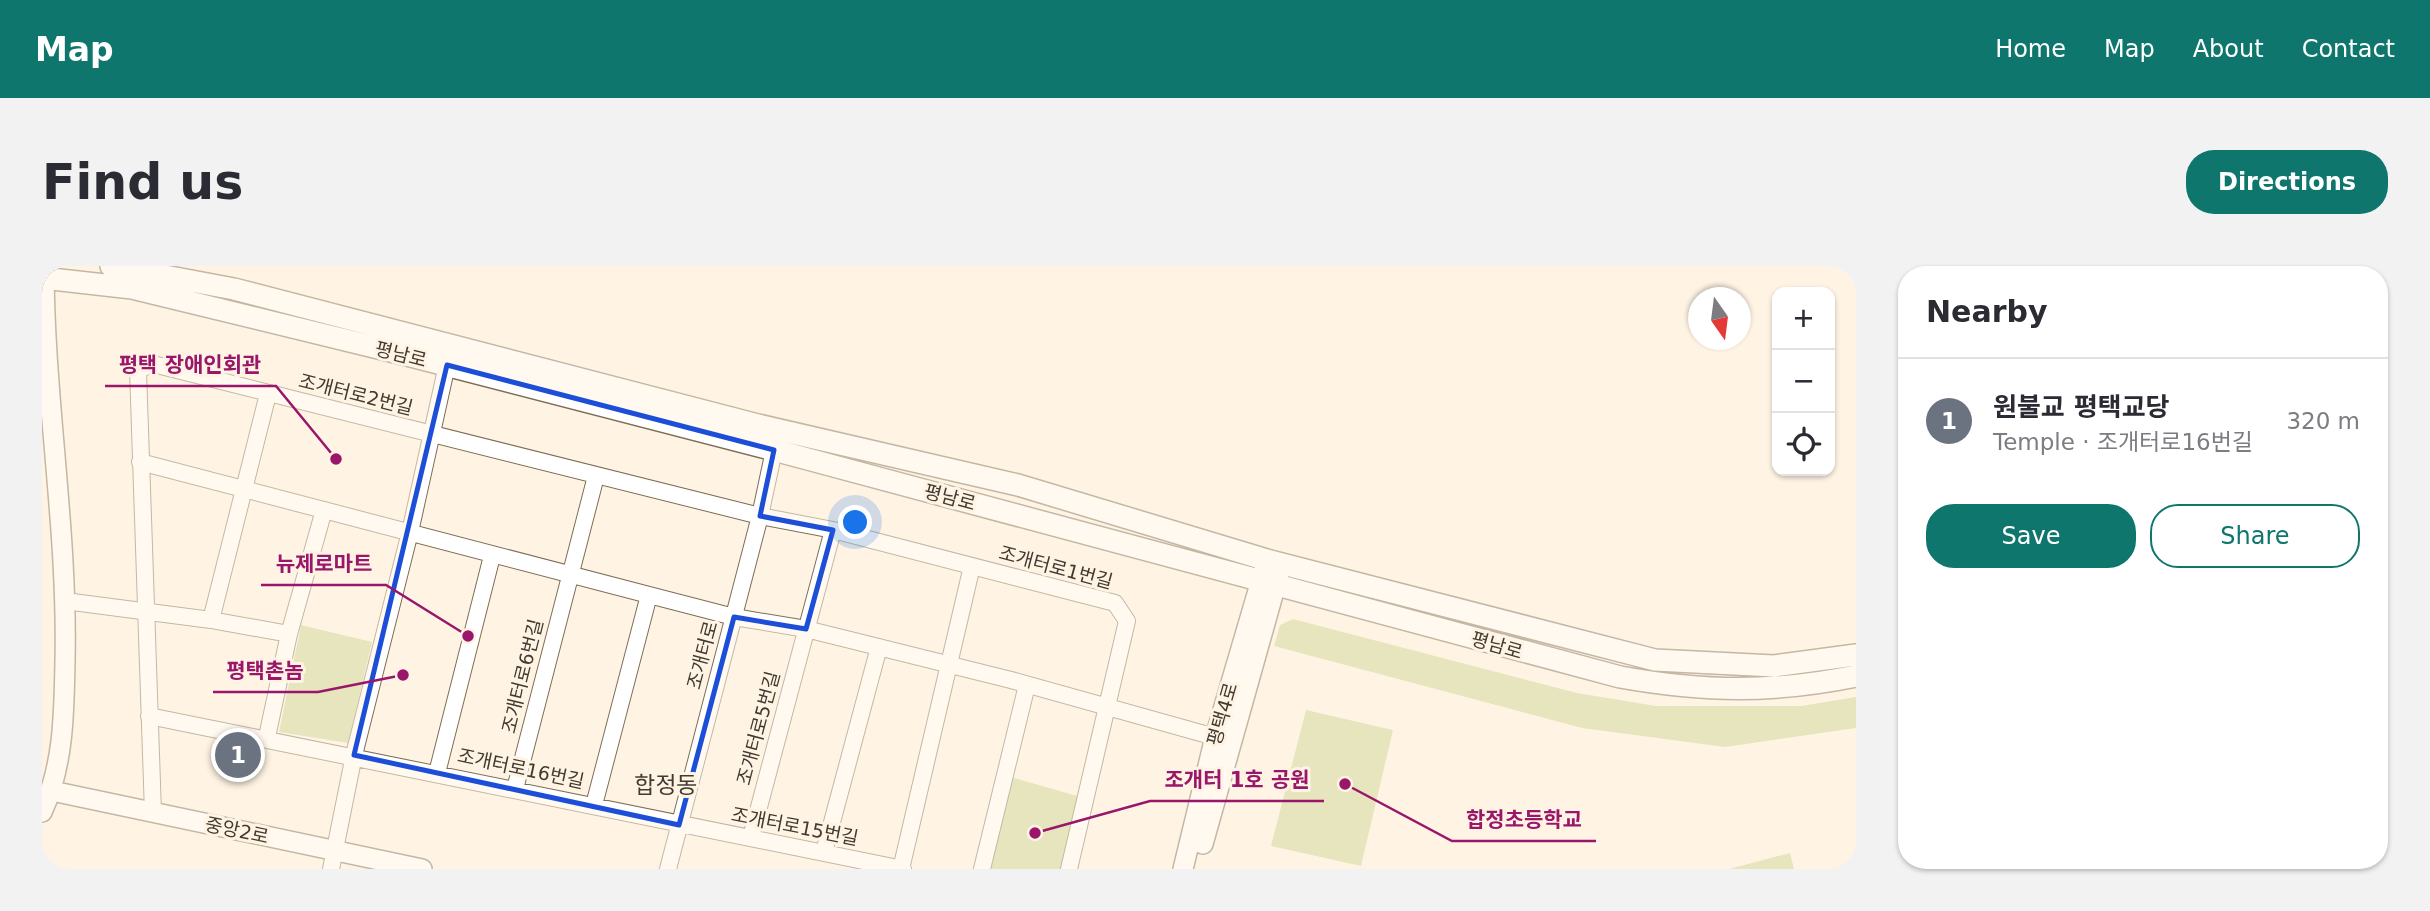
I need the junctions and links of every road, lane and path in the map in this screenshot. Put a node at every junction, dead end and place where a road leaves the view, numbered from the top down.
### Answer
1 (111, 266) edge
2 (43, 274) edge
3 (447, 366) junction
4 (268, 394) junction
5 (432, 434) junction
6 (776, 440) junction
7 (140, 462) junction
8 (596, 476) junction
9 (244, 488) junction
10 (324, 510) junction
11 (760, 516) junction
12 (833, 530) junction
13 (410, 532) junction
14 (492, 556) junction
15 (972, 566) junction
16 (1272, 572) junction
17 (570, 574) junction
18 (649, 596) junction
19 (65, 601) junction
20 (145, 613) junction
21 (734, 617) junction
22 (211, 620) junction
23 (806, 629) junction
24 (289, 634) junction
25 (879, 647) junction
26 (1856, 655) edge
27 (949, 665) junction
28 (1856, 676) edge
29 (1027, 685) junction
30 (1108, 708) junction
31 (149, 716) junction
32 (268, 737) junction
33 (1215, 737) junction
34 (354, 755) junction
35 (437, 773) junction
36 (515, 789) junction
37 (52, 791) junction
38 (594, 805) junction
39 (42, 812) edge
40 (153, 813) junction
41 (679, 825) junction
42 (751, 837) junction
43 (824, 852) junction
44 (332, 860) edge
45 (422, 869) edge
46 (668, 869) edge
47 (902, 869) edge
48 (982, 869) edge
49 (1069, 869) edge
50 (1183, 869) edge
51 (1196, 869) edge

1 - 6 main road, 평남로
2 - 3 main road, 평남로
2 - 19 street, 평남로
3 - 5 street
3 - 6 main road, 평남로
4 - 5 street, 조개터로2번길
4 - 7 street, 조개터로2번길
4 - 9 street
5 - 8 street, 조개터로2번길
5 - 13 street
6 - 11 street, 조개터로
6 - 16 main road, 평남로
6 - 16 main road, 평남로
7 - 9 street
7 - 20 street, 조개터로2번길
8 - 11 street, 조개터로2번길
8 - 17 street, 조개터로6번길
9 - 10 street
9 - 22 street
10 - 13 street
10 - 24 street
11 - 12 street, 조개터로1번길
11 - 21 street, 조개터로
12 - 15 street, 조개터로1번길
12 - 23 street, 조개터로5번길
13 - 14 street
13 - 34 street
14 - 17 street
14 - 35 street
15 - 27 street
15 - 30 street, 조개터로1번길
16 - 26 main road, 평남로
16 - 28 main road, 평남로
16 - 33 street, 평택4로
16 - 51 street, 평택4로
17 - 18 street
17 - 36 street, 조개터로6번길
18 - 21 street
18 - 38 street
19 - 20 street
19 - 37 street, 평남로
20 - 22 street
20 - 31 street, 조개터로2번길
21 - 23 street
21 - 41 street, 조개터로
22 - 24 street
23 - 25 street
23 - 42 street, 조개터로5번길
24 - 32 street
25 - 27 street
25 - 43 street
27 - 29 street
27 - 47 street
29 - 30 street
29 - 48 street
30 - 33 street
30 - 49 street, 조개터로1번길
31 - 32 street, 조개터로16번길
31 - 40 street, 조개터로2번길
32 - 34 street, 조개터로16번길
33 - 50 street, 평택4로
34 - 35 street, 조개터로16번길
34 - 44 street
35 - 36 street, 조개터로16번길
36 - 38 street, 조개터로16번길
37 - 39 street, 평남로
37 - 40 street, 중앙2로
38 - 41 street, 조개터로16번길
40 - 44 street, 중앙2로
41 - 42 street, 조개터로15번길
41 - 46 street, 조개터로
42 - 43 street, 조개터로15번길
43 - 47 street, 조개터로15번길
44 - 45 street, 중앙2로

